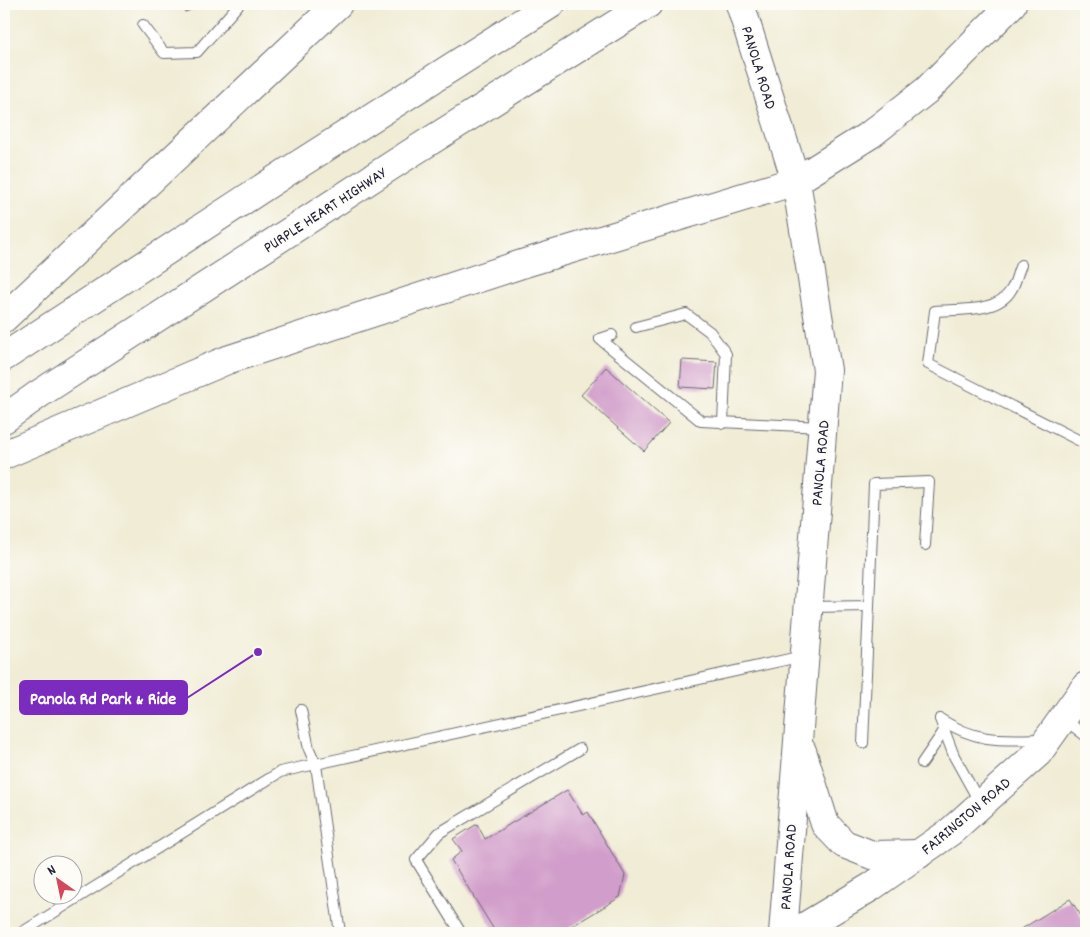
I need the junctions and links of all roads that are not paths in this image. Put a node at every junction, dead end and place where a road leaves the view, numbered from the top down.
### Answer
1 (240, 4) edge
2 (338, 4) edge
3 (551, 4) edge
4 (648, 4) edge
5 (740, 4) edge
6 (1012, 4) edge
7 (143, 24) dead end
8 (796, 181) junction
9 (1021, 265) dead end
10 (4, 318) edge
11 (636, 327) dead end
12 (612, 335) dead end
13 (4, 357) edge
14 (4, 419) edge
15 (723, 423) junction
16 (822, 428) junction
17 (1086, 444) edge
18 (4, 455) edge
19 (925, 545) dead end
20 (869, 606) junction
21 (807, 607) junction
22 (803, 656) junction
23 (1086, 686) edge
24 (301, 710) dead end
25 (1056, 729) junction
26 (944, 731) junction
27 (1086, 736) edge
28 (797, 738) junction
29 (863, 743) dead end
30 (580, 749) dead end
31 (922, 763) dead end
32 (316, 764) junction
33 (981, 804) junction
34 (919, 854) junction
35 (20, 933) edge
36 (340, 933) edge
37 (460, 933) edge
38 (782, 933) edge
39 (794, 933) edge

1 - 7 lane
2 - 10 main road
3 - 13 main road
4 - 14 main road, PURPLE HEART HIGHWAY
5 - 8 main road, PANOLA ROAD
6 - 8 main road
8 - 16 main road, PANOLA ROAD
8 - 18 main road
9 - 17 lane
11 - 15 lane
12 - 15 lane
15 - 16 lane
16 - 21 main road, PANOLA ROAD
19 - 20 lane
20 - 21 lane
20 - 29 lane
21 - 22 main road, PANOLA ROAD
22 - 28 main road, PANOLA ROAD
22 - 32 lane
23 - 25 main road, FAIRINGTON ROAD
24 - 32 lane
25 - 26 lane
25 - 27 lane
25 - 33 main road, FAIRINGTON ROAD
26 - 31 lane
26 - 33 lane
28 - 34 main road
28 - 38 main road, PANOLA ROAD
30 - 37 lane
32 - 35 lane
32 - 36 lane
33 - 34 main road, FAIRINGTON ROAD
34 - 39 main road, FAIRINGTON ROAD

